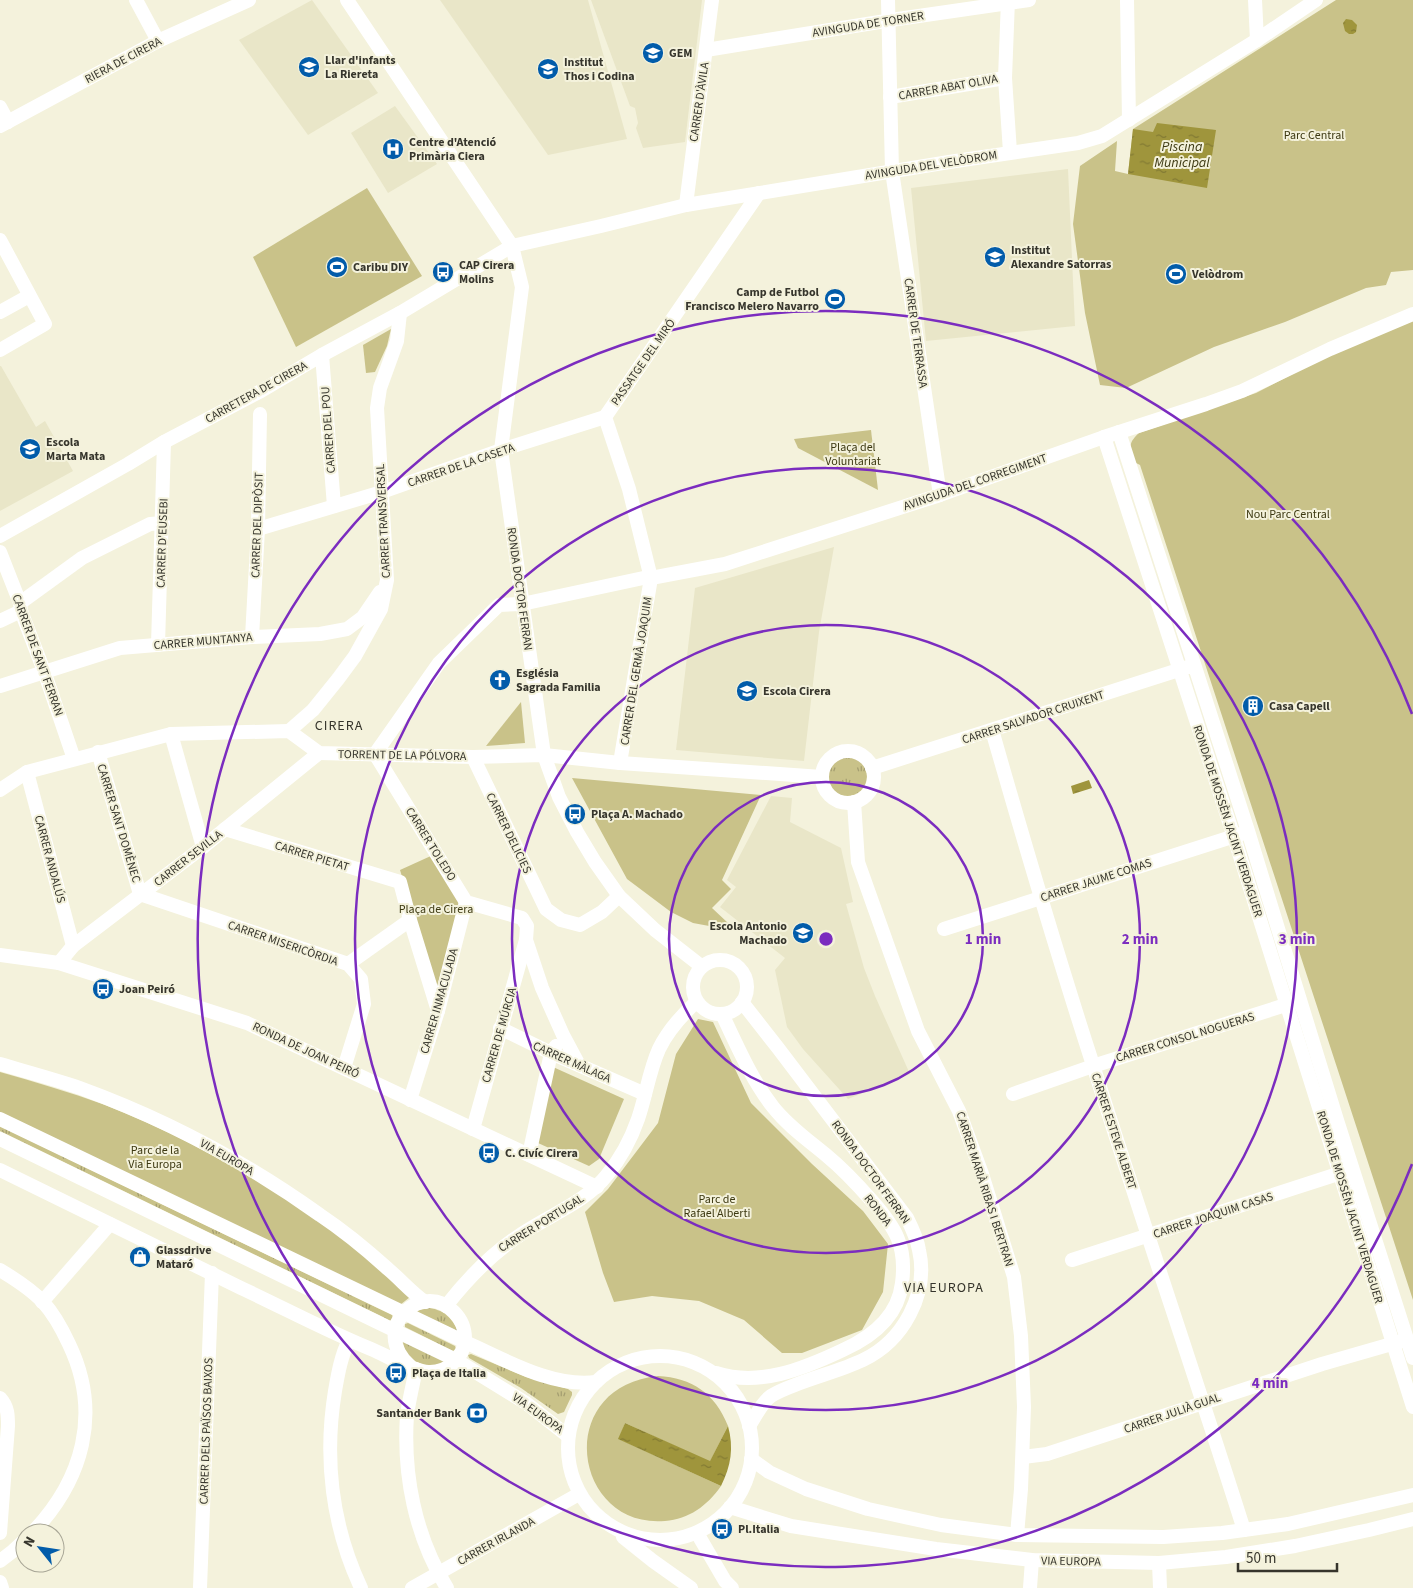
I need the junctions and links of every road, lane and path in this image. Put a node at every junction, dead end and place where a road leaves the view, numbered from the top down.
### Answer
1 (136, 0) edge
2 (248, 0) edge
3 (347, 0) edge
4 (712, 0) edge
5 (888, 0) edge
6 (1029, 0) edge
7 (1127, 0) edge
8 (1255, 0) edge
9 (1316, 0) edge
10 (1008, 2) edge
11 (888, 21) junction
12 (1257, 40) junction
13 (158, 41) junction
14 (706, 50) junction
15 (1006, 78) junction
16 (890, 97) junction
17 (0, 107) edge
18 (1129, 120) junction
19 (4, 124) edge
20 (1010, 152) junction
21 (892, 171) junction
22 (759, 193) junction
23 (686, 205) junction
24 (0, 240) edge
25 (512, 246) junction
26 (29, 296) junction
27 (0, 312) edge
28 (400, 313) junction
29 (1413, 314) edge
30 (0, 350) edge
31 (322, 355) junction
32 (260, 414) dead end
33 (605, 417) junction
34 (1119, 432) junction
35 (1104, 437) junction
36 (164, 442) junction
37 (501, 450) junction
38 (382, 492) junction
39 (940, 495) junction
40 (334, 506) junction
41 (163, 523) junction
42 (258, 529) junction
43 (0, 536) edge
44 (0, 552) edge
45 (651, 578) junction
46 (387, 580) junction
47 (522, 604) junction
48 (20, 607) junction
49 (0, 621) edge
50 (252, 637) junction
51 (158, 645) junction
52 (1194, 664) junction
53 (44, 670) junction
54 (1180, 670) junction
55 (0, 686) edge
56 (992, 730) junction
57 (289, 731) junction
58 (171, 734) junction
59 (98, 752) junction
60 (319, 754) junction
61 (375, 754) junction
62 (544, 755) junction
63 (473, 757) junction
64 (74, 759) junction
65 (620, 763) junction
66 (872, 768) junction
67 (27, 772) junction
68 (822, 777) junction
69 (0, 790) edge
70 (854, 802) junction
71 (225, 829) junction
72 (1248, 831) junction
73 (1234, 837) junction
74 (204, 847) junction
75 (140, 894) junction
76 (619, 896) junction
77 (1041, 898) junction
78 (466, 902) junction
79 (410, 920) junction
80 (944, 929) dead end
81 (526, 933) junction
82 (73, 946) junction
83 (0, 955) edge
84 (59, 963) junction
85 (348, 964) junction
86 (701, 966) junction
87 (1301, 1000) junction
88 (696, 1002) junction
89 (742, 1002) junction
90 (1286, 1005) junction
91 (438, 1011) junction
92 (722, 1014) junction
93 (500, 1028) junction
94 (563, 1035) junction
95 (551, 1053) junction
96 (0, 1064) edge
97 (579, 1065) junction
98 (1093, 1066) junction
99 (344, 1068) junction
100 (645, 1094) junction
101 (1013, 1094) dead end
102 (410, 1100) junction
103 (0, 1119) edge
104 (473, 1129) junction
105 (0, 1139) edge
106 (529, 1155) junction
107 (1354, 1169) junction
108 (0, 1170) edge
109 (1339, 1174) junction
110 (597, 1187) junction
111 (110, 1224) junction
112 (1148, 1236) junction
113 (1072, 1260) dead end
114 (0, 1270) edge
115 (212, 1274) junction
116 (42, 1302) junction
117 (425, 1302) junction
118 (446, 1306) junction
119 (403, 1314) junction
120 (395, 1331) junction
121 (1407, 1339) junction
122 (349, 1340) junction
123 (464, 1342) junction
124 (1392, 1343) junction
125 (1413, 1358) edge
126 (456, 1360) junction
127 (413, 1368) junction
128 (710, 1371) junction
129 (596, 1382) junction
130 (0, 1398) edge
131 (1204, 1402) junction
132 (1413, 1407) edge
133 (749, 1426) junction
134 (568, 1436) junction
135 (1023, 1457) junction
136 (751, 1459) junction
137 (3, 1468) edge
138 (579, 1494) junction
139 (1413, 1495) edge
140 (730, 1507) junction
141 (1413, 1519) edge
142 (41, 1523) edge
143 (613, 1528) junction
144 (1244, 1530) junction
145 (0, 1533) edge
146 (697, 1533) junction
147 (1017, 1536) junction
148 (15, 1549) edge
149 (1032, 1560) junction
150 (0, 1561) edge
151 (1159, 1563) junction
152 (438, 1573) junction
153 (0, 1582) edge
154 (2, 1588) edge
155 (200, 1588) edge
156 (361, 1588) edge
157 (412, 1588) edge
158 (448, 1588) edge
159 (691, 1588) edge
160 (732, 1588) edge
161 (1030, 1588) edge
162 (1160, 1588) edge

1 - 13 street
2 - 13 street, RIERA DE CIRERA
3 - 25 street
4 - 14 street, CARRER D'ÀVILA
5 - 11 street, CARRER DE TERRASSA
6 - 10 street, AVINGUDA DE TORNER
7 - 18 street
8 - 12 street
9 - 12 street, AVINGUDA DEL VELÒDROM
10 - 11 street, AVINGUDA DE TORNER
10 - 15 street
11 - 14 street, AVINGUDA DE TORNER
11 - 16 street, CARRER DE TERRASSA
12 - 18 street, AVINGUDA DEL VELÒDROM
13 - 19 street, RIERA DE CIRERA
14 - 23 street, CARRER D'ÀVILA
15 - 16 street, CARRER ABAT OLIVA
15 - 20 street
16 - 21 street, CARRER DE TERRASSA
17 - 19 street
18 - 20 street, AVINGUDA DEL VELÒDROM
20 - 21 street, AVINGUDA DEL VELÒDROM
21 - 22 street, AVINGUDA DEL VELÒDROM
21 - 39 street, CARRER DE TERRASSA
22 - 23 street, AVINGUDA DEL VELÒDROM
22 - 33 street, PASSATGE DEL MIRÓ
23 - 25 street, AVINGUDA DEL VELÒDROM
24 - 26 street
25 - 28 street, CARRETERA DE CIRERA
25 - 37 street, RONDA DOCTOR FERRAN
26 - 27 street
26 - 30 street
28 - 31 street, CARRETERA DE CIRERA
28 - 38 street, CARRER TRANSVERSAL
29 - 34 street, AVINGUDA DEL CORREGIMENT
31 - 36 street, CARRETERA DE CIRERA
31 - 40 street, CARRER DEL POU
32 - 42 street, CARRER DEL DIPÒSIT
33 - 37 street, CARRER DE LA CASETA
33 - 45 street, PASSATGE DEL MIRÓ
34 - 35 street, AVINGUDA DEL CORREGIMENT
34 - 52 street, RONDA DE MOSSÈN JACINT VERDAGUER
35 - 39 street, AVINGUDA DEL CORREGIMENT
35 - 54 street, RONDA DE MOSSÈN JACINT VERDAGUER
36 - 41 street, CARRER D'EUSEBI
36 - 43 street, CARRETERA DE CIRERA
37 - 38 street, CARRER DE LA CASETA
37 - 47 street, RONDA DOCTOR FERRAN
38 - 40 street, CARRER DE LA CASETA
38 - 46 street, CARRER TRANSVERSAL
39 - 45 street, AVINGUDA DEL CORREGIMENT
40 - 42 street, CARRER DE LA CASETA
41 - 48 street
41 - 51 street, CARRER D'EUSEBI
42 - 50 street, CARRER DEL DIPÒSIT
44 - 48 street, CARRER DE SANT FERRAN
45 - 47 street, AVINGUDA DEL CORREGIMENT
45 - 65 street, CARRER DEL GERMÀ JOAQUIM
46 - 50 street, CARRER MUNTANYA
46 - 57 street, CARRER TRANSVERSAL
47 - 61 street, AVINGUDA DEL CORREGIMENT
47 - 62 street, RONDA DOCTOR FERRAN
48 - 49 street
48 - 53 street, CARRER DE SANT FERRAN
50 - 51 street, CARRER MUNTANYA
51 - 53 street, CARRER MUNTANYA
52 - 54 street, CARRER SALVADOR CRUIXENT
52 - 72 street, RONDA DE MOSSÈN JACINT VERDAGUER
53 - 55 street, CARRER MUNTANYA
53 - 64 street, CARRER DE SANT FERRAN
54 - 56 street, CARRER SALVADOR CRUIXENT
54 - 73 street, RONDA DE MOSSÈN JACINT VERDAGUER
56 - 66 street, CARRER SALVADOR CRUIXENT
56 - 77 street, CARRER ESTEVE ALBERT
57 - 58 street
57 - 60 street, TORRENT DE LA PÓLVORA
58 - 59 street
58 - 74 street
59 - 64 street
59 - 75 street, CARRER SANT DOMÈNEC
60 - 61 street, TORRENT DE LA PÓLVORA
60 - 71 street, CARRER SEVILLA
61 - 63 street, TORRENT DE LA PÓLVORA
61 - 78 street, CARRER TOLEDO
62 - 63 street, TORRENT DE LA PÓLVORA
62 - 65 street, TORRENT DE LA PÓLVORA
62 - 76 street, RONDA DOCTOR FERRAN
63 - 76 street, CARRER DELICIES
64 - 67 street
65 - 68 street, TORRENT DE LA PÓLVORA
66 - 68 street
66 - 70 street
67 - 69 street
67 - 82 street, CARRER ANDALÚS
68 - 70 street
70 - 135 street, CARRER MARIÀ RIBAS I BERTRAN
71 - 74 street, CARRER SEVILLA
71 - 79 street, CARRER PIETAT
72 - 73 street, CARRER JAUME COMAS
72 - 87 street, RONDA DE MOSSÈN JACINT VERDAGUER
73 - 77 street, CARRER JAUME COMAS
73 - 90 street, RONDA DE MOSSÈN JACINT VERDAGUER
74 - 75 street, CARRER SEVILLA
75 - 82 street, CARRER SEVILLA
75 - 85 street, CARRER MISERICÒRDIA
76 - 86 street, RONDA DOCTOR FERRAN
77 - 80 street, CARRER JAUME COMAS
77 - 98 street, CARRER ESTEVE ALBERT
78 - 81 street
78 - 91 street, CARRER INMACULADA
79 - 85 street
79 - 91 street
81 - 93 street, CARRER DE MÚRCIA
81 - 94 street
82 - 84 street, CARRER SEVILLA
83 - 84 street, RONDA DE JOAN PEIRÓ
84 - 99 street, RONDA DE JOAN PEIRÓ
85 - 99 street, CARRER MISERICÒRDIA
86 - 88 street
86 - 89 street
87 - 90 street, CARRER CONSOL NOGUERAS
87 - 107 street, RONDA DE MOSSÈN JACINT VERDAGUER
88 - 92 street
88 - 100 street, CARRER PORTUGAL
89 - 92 street
89 - 133 street, RONDA DOCTOR FERRAN
90 - 98 street, CARRER CONSOL NOGUERAS
90 - 109 street, RONDA DE MOSSÈN JACINT VERDAGUER
91 - 102 street, CARRER INMACULADA
92 - 128 street, RONDA
93 - 95 street, CARRER MÀLAGA
93 - 104 street, CARRER DE MÚRCIA
94 - 95 street
94 - 97 street
95 - 97 street, CARRER MÀLAGA
95 - 106 street
96 - 117 street, VIA EUROPA
97 - 100 street, CARRER MÀLAGA
98 - 101 street, CARRER CONSOL NOGUERAS
98 - 112 street, CARRER ESTEVE ALBERT
99 - 102 street, RONDA DE JOAN PEIRÓ
100 - 110 street, CARRER PORTUGAL
102 - 104 street, RONDA DE JOAN PEIRÓ
103 - 119 street
104 - 106 street, RONDA DE JOAN PEIRÓ
105 - 120 street, VIA EUROPA
106 - 110 street, RONDA DE JOAN PEIRÓ
107 - 109 street, CARRER JOAQUIM CASAS
107 - 121 street, RONDA DE MOSSÈN JACINT VERDAGUER
108 - 111 street
109 - 112 street, CARRER JOAQUIM CASAS
109 - 124 street, RONDA DE MOSSÈN JACINT VERDAGUER
110 - 118 street, CARRER PORTUGAL
111 - 115 street
111 - 116 street
112 - 113 street, CARRER JOAQUIM CASAS
112 - 131 street, CARRER ESTEVE ALBERT
114 - 116 street
115 - 122 street
115 - 155 street, CARRER DELS PAÏSOS BAIXOS
116 - 142 street
117 - 118 street
117 - 119 street
118 - 123 street
119 - 120 street
119 - 123 street
120 - 126 street, VIA EUROPA
120 - 127 street
121 - 124 street, CARRER JULIÀ GUAL
121 - 125 street, RONDA DE MOSSÈN JACINT VERDAGUER
122 - 127 street
122 - 156 street
123 - 126 street
123 - 129 street
124 - 131 street, CARRER JULIÀ GUAL
124 - 132 street, RONDA DE MOSSÈN JACINT VERDAGUER
126 - 127 street
126 - 134 street, VIA EUROPA
127 - 152 street
128 - 129 street
128 - 133 street
129 - 134 street
130 - 137 street
131 - 135 street, CARRER JULIÀ GUAL
131 - 144 street, CARRER ESTEVE ALBERT
133 - 136 street
134 - 138 street
135 - 147 street, CARRER MARIÀ RIBAS I BERTRAN
136 - 140 street
136 - 147 street, VIA EUROPA
137 - 145 street
138 - 143 street
138 - 152 street, CARRER IRLANDA
139 - 144 street, VIA EUROPA
140 - 146 street
140 - 149 street, VIA EUROPA
141 - 151 street, VIA EUROPA
143 - 146 street
143 - 159 street
144 - 147 street, VIA EUROPA
146 - 160 street
148 - 150 street
149 - 151 street, VIA EUROPA
149 - 161 street
151 - 162 street
152 - 157 street, CARRER IRLANDA
152 - 158 street
153 - 154 street

